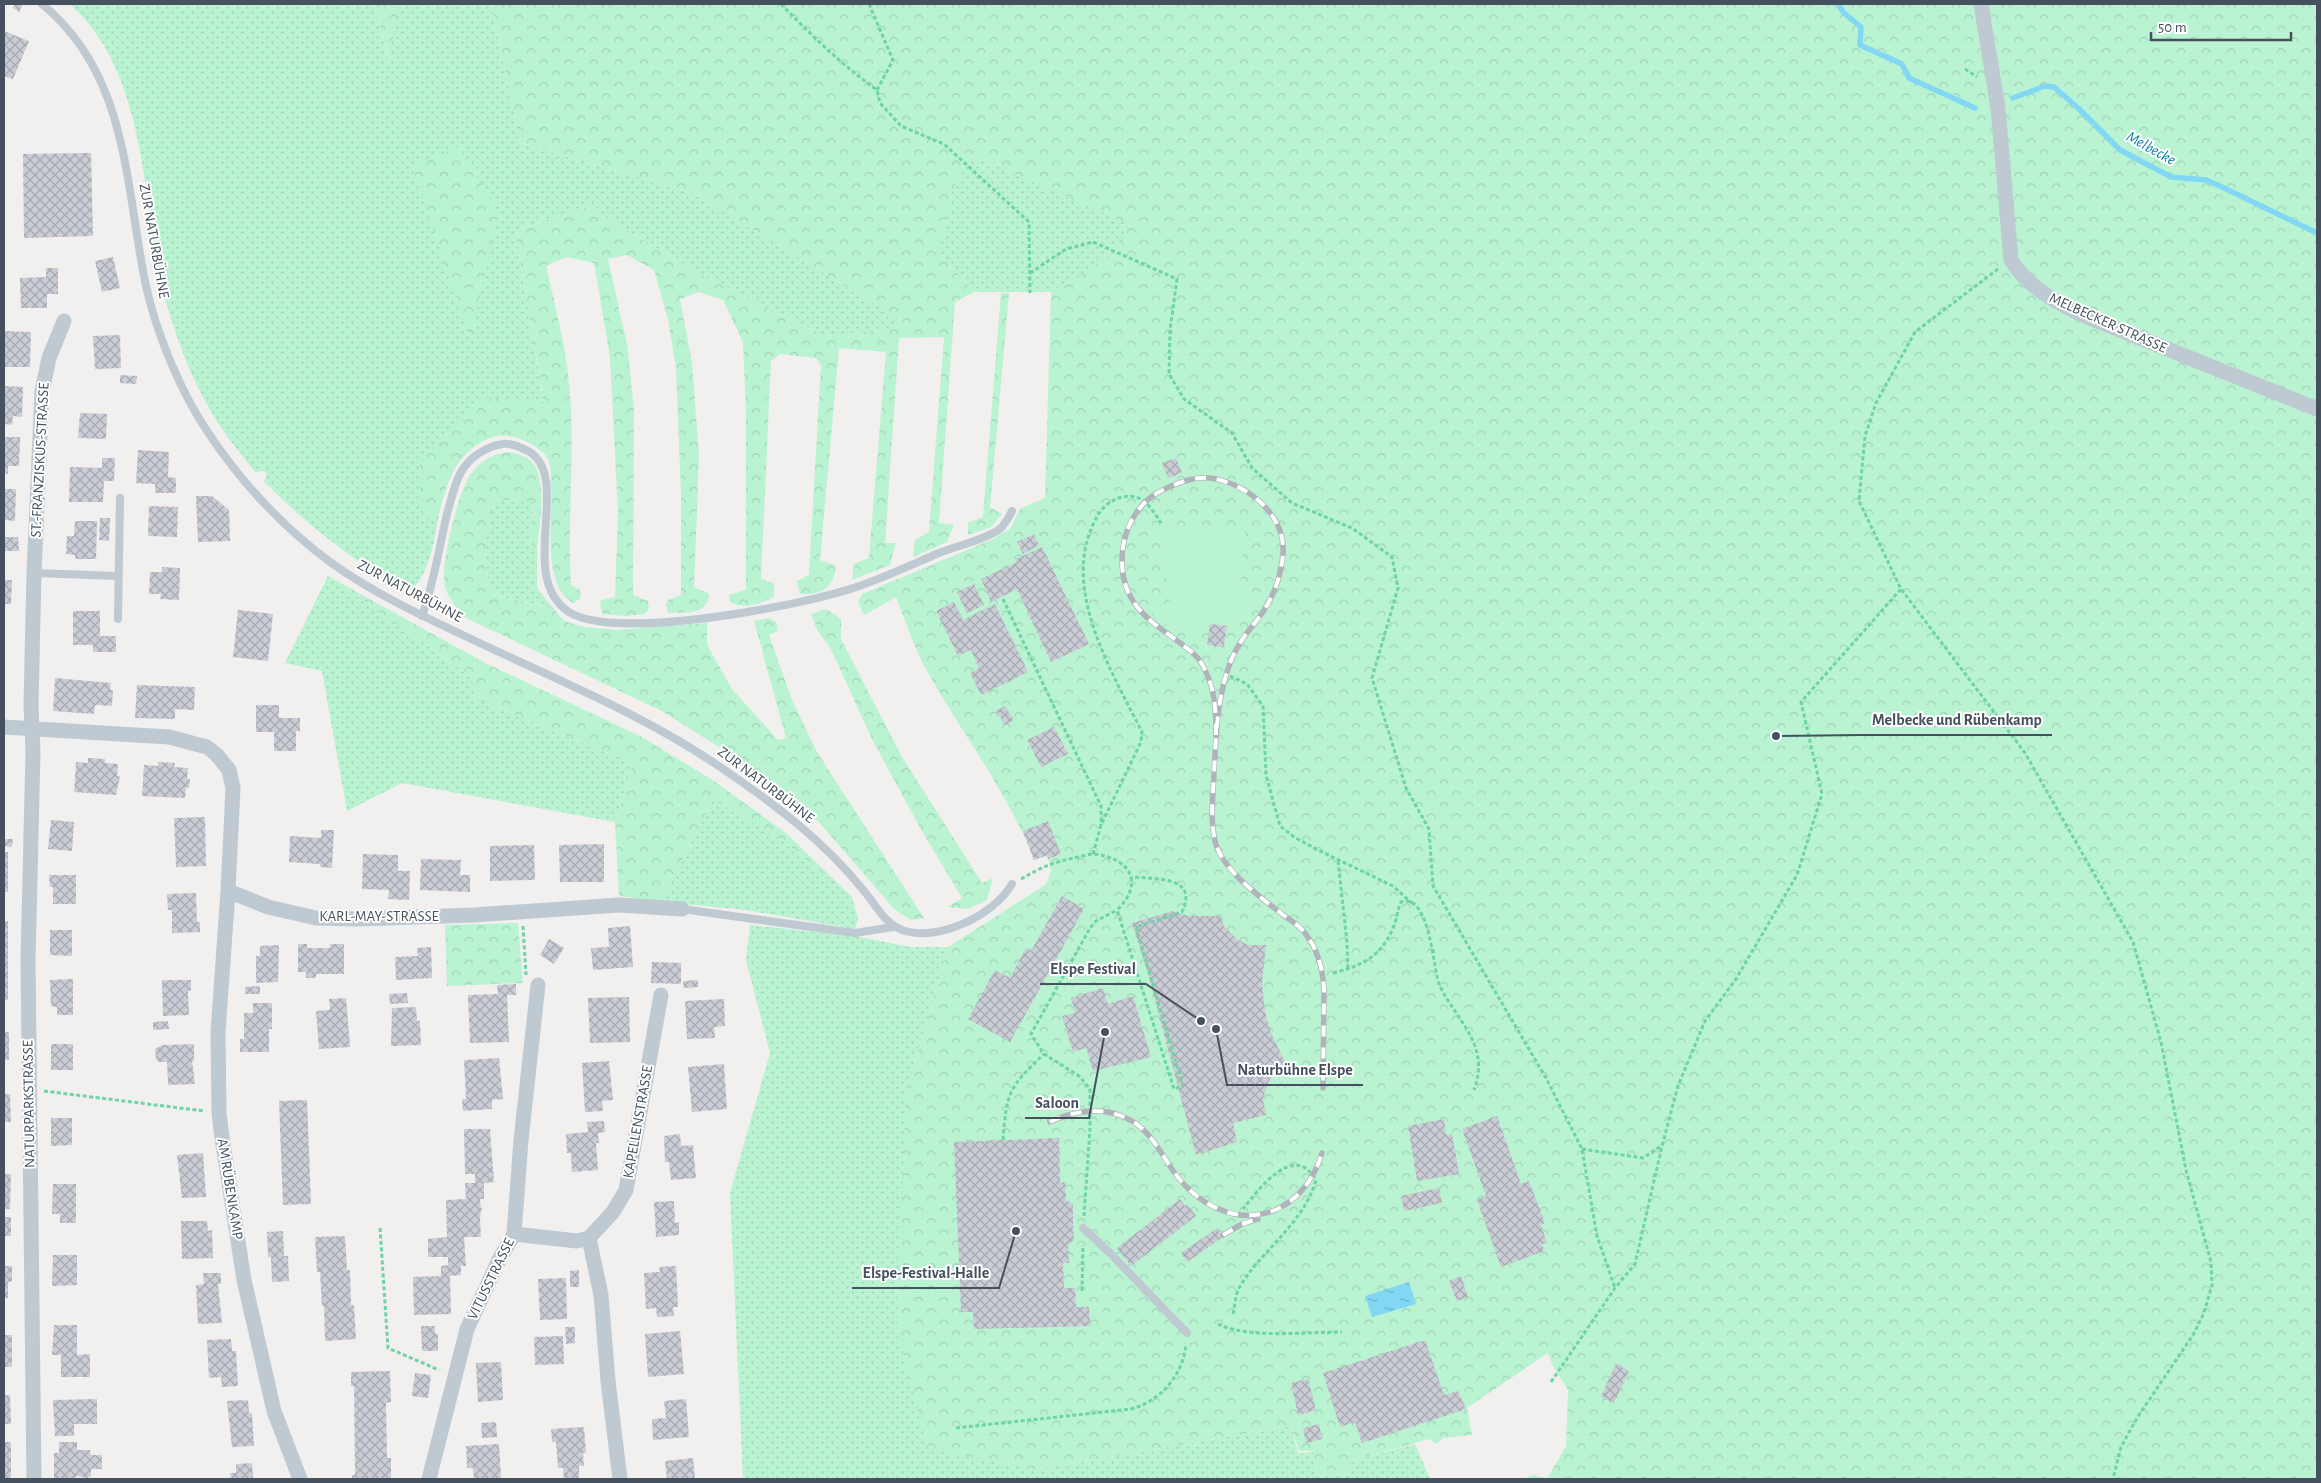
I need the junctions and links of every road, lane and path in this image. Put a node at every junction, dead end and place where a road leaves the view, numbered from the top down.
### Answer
1 (42, 4) edge
2 (781, 4) edge
3 (869, 4) edge
4 (1981, 4) edge
5 (877, 90) junction
6 (2011, 260) junction
7 (1030, 273) junction
8 (1030, 293) dead end
9 (64, 321) dead end
10 (2317, 409) edge
11 (120, 498) dead end
12 (1012, 511) dead end
13 (1161, 523) dead end
14 (34, 573) junction
15 (118, 576) junction
16 (1901, 589) junction
17 (1003, 599) dead end
18 (422, 616) junction
19 (118, 619) dead end
20 (1230, 676) dead end
21 (4, 727) edge
22 (32, 729) junction
23 (1102, 825) junction
24 (1093, 854) junction
25 (1338, 860) junction
26 (1132, 877) junction
27 (1012, 884) joint
28 (228, 891) junction
29 (1414, 905) junction
30 (682, 908) joint
31 (1117, 910) junction
32 (521, 911) junction
33 (893, 927) junction
34 (1348, 970) junction
35 (1333, 974) dead end
36 (538, 985) joint
37 (660, 995) dead end
38 (1044, 1054) junction
39 (29, 1089) junction
40 (1474, 1090) dead end
41 (219, 1113) junction
42 (1003, 1140) dead end
43 (1662, 1146) junction
44 (1582, 1149) junction
45 (1243, 1209) dead end
46 (380, 1228) dead end
47 (1083, 1228) junction
48 (514, 1234) junction
49 (589, 1238) junction
50 (1615, 1288) junction
51 (1082, 1291) dead end
52 (1233, 1314) dead end
53 (1218, 1324) dead end
54 (1342, 1332) dead end
55 (1187, 1333) joint
56 (454, 1376) junction
57 (1551, 1382) dead end
58 (956, 1428) dead end
59 (34, 1479) edge
60 (300, 1479) edge
61 (429, 1479) edge
62 (620, 1479) edge
63 (2113, 1479) edge

1 - 18 lane, ZUR NATURBÜHNE
2 - 5 path
3 - 5 path
4 - 6 street
5 - 7 path
6 - 10 street, MELBECKER STRASSE
6 - 16 path
7 - 8 path
7 - 44 path
9 - 14 street, ST.-FRANZISKUS-STRASSE
11 - 15 lane
12 - 18 lane
13 - 23 path
14 - 15 lane
14 - 22 street, ST.-FRANZISKUS-STRASSE
15 - 19 lane
16 - 43 path
16 - 63 path
17 - 23 path
18 - 33 lane, ZUR NATURBÜHNE
20 - 25 path
21 - 22 street
22 - 28 street
22 - 39 street, NATURPARKSTRASSE
23 - 24 path
24 - 26 path
24 - 27 path
25 - 29 path
25 - 34 path
26 - 31 path
26 - 31 path
27 - 33 lane
28 - 32 street, KARL-MAY-STRASSE
28 - 41 street, AM RÜBENKAMP
29 - 34 path
29 - 40 path
30 - 32 street, KARL-MAY-STRASSE
30 - 33 lane
31 - 38 path
32 - 36 path
34 - 35 path
36 - 48 street, VITUSSTRASSE
37 - 49 street, KAPELLENSTRASSE
38 - 42 path
38 - 47 path
39 - 41 path
39 - 59 street, NATURPARKSTRASSE
41 - 60 street, AM RÜBENKAMP
43 - 44 path
43 - 50 path
44 - 50 path
45 - 52 path
46 - 56 path
47 - 51 path
47 - 55 lane
48 - 49 street
48 - 56 street, VITUSSTRASSE
49 - 62 street
50 - 57 path
53 - 54 path
55 - 58 path
56 - 61 street, VITUSSTRASSE

